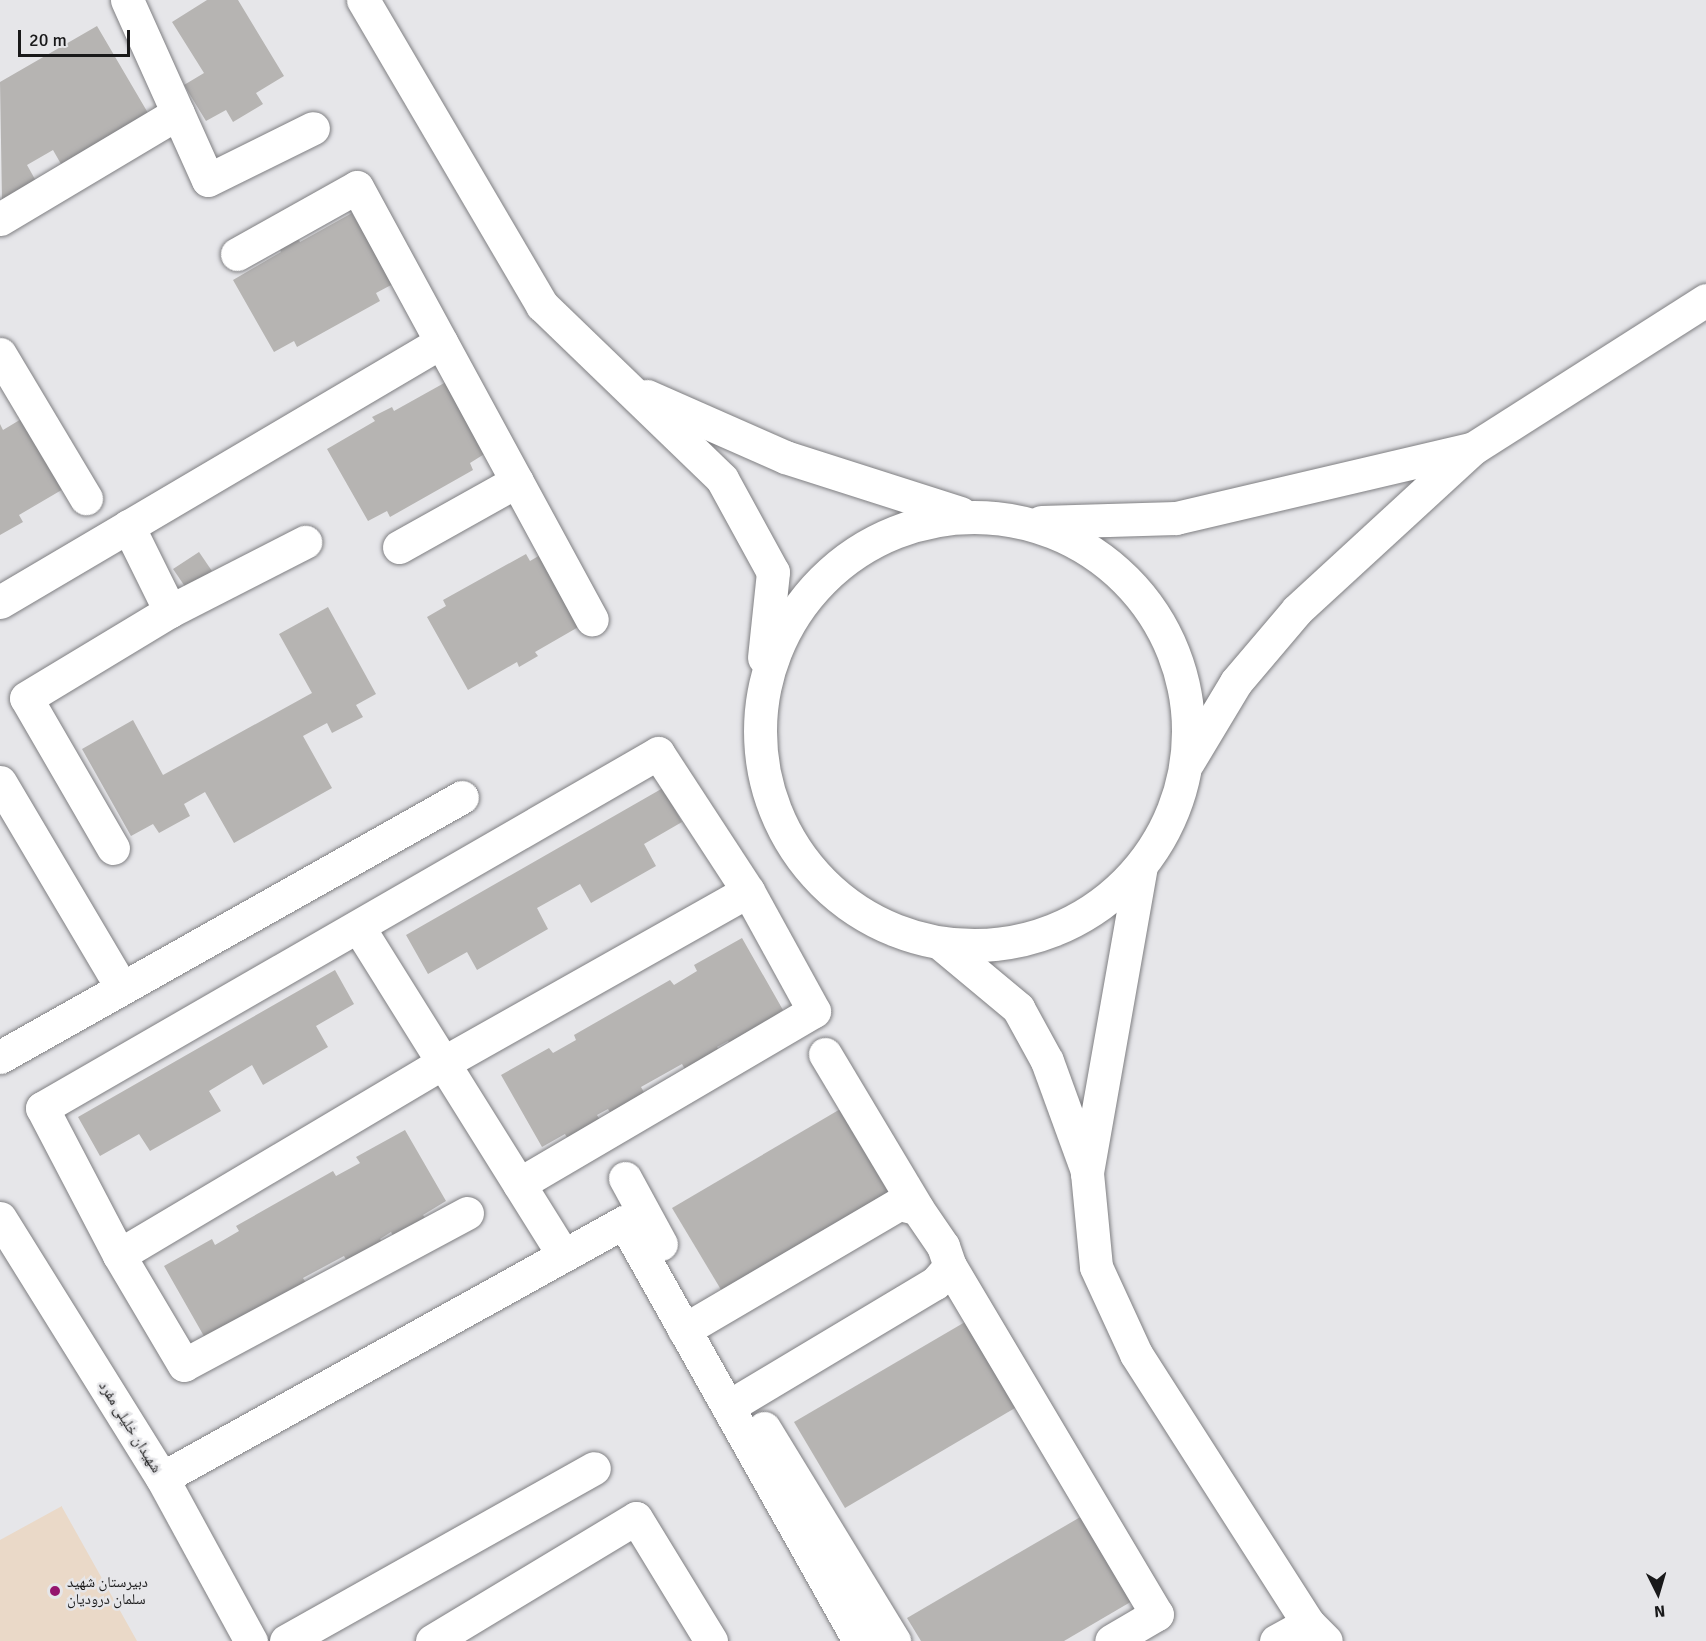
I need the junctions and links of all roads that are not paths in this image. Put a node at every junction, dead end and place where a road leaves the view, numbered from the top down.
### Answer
1 (127, 0) edge
2 (363, 0) edge
3 (178, 113) junction
4 (313, 128) dead end
5 (0, 219) edge
6 (237, 254) dead end
7 (1706, 300) edge
8 (441, 342) junction
9 (0, 354) edge
10 (626, 386) junction
11 (1472, 449) junction
12 (517, 481) junction
13 (86, 498) dead end
14 (971, 516) junction
15 (1025, 522) junction
16 (128, 526) junction
17 (305, 542) dead end
18 (399, 547) dead end
19 (0, 602) edge
20 (170, 611) junction
21 (592, 619) dead end
22 (760, 699) junction
23 (1187, 764) junction
24 (0, 782) edge
25 (462, 797) dead end
26 (113, 848) dead end
27 (1141, 866) junction
28 (748, 891) junction
29 (359, 928) junction
30 (940, 943) junction
31 (122, 988) junction
32 (825, 1054) dead end
33 (0, 1058) edge
34 (443, 1063) junction
35 (1087, 1173) junction
36 (624, 1178) dead end
37 (519, 1184) junction
38 (917, 1208) junction
39 (467, 1213) dead end
40 (0, 1218) edge
41 (119, 1254) junction
42 (563, 1255) junction
43 (950, 1266) junction
44 (693, 1325) junction
45 (736, 1402) junction
46 (594, 1468) dead end
47 (162, 1478) junction
48 (1317, 1632) edge
49 (251, 1641) edge
50 (286, 1641) edge
51 (432, 1641) edge
52 (711, 1641) edge
53 (859, 1641) edge
54 (894, 1641) edge
55 (1111, 1641) edge
56 (1276, 1641) edge

1 - 3 street
2 - 10 street
3 - 4 street
3 - 5 street
6 - 8 street
7 - 11 street
8 - 12 street
8 - 16 street
9 - 13 street
10 - 14 street
10 - 22 street
11 - 15 street
11 - 23 street
12 - 18 street
12 - 21 street
14 - 15 street
14 - 22 street
15 - 23 street
16 - 19 street
16 - 20 street
17 - 20 street
20 - 26 street
22 - 30 street
23 - 27 street
24 - 31 street
25 - 31 street
27 - 30 street
27 - 35 street
28 - 29 street
28 - 34 street
28 - 37 street
29 - 34 street
29 - 41 street
30 - 35 street
31 - 33 street
32 - 38 street
34 - 37 street
34 - 41 street
35 - 48 street
36 - 44 street
37 - 42 street
38 - 43 street
38 - 44 street
39 - 41 street
40 - 47 street, شهیدان خلیلی مفرد
42 - 44 street
42 - 47 street
43 - 45 street
43 - 55 street
44 - 45 street
45 - 53 street
45 - 54 street
46 - 50 street
47 - 49 street, شهیدان خلیلی مفرد
48 - 56 street
51 - 52 street

